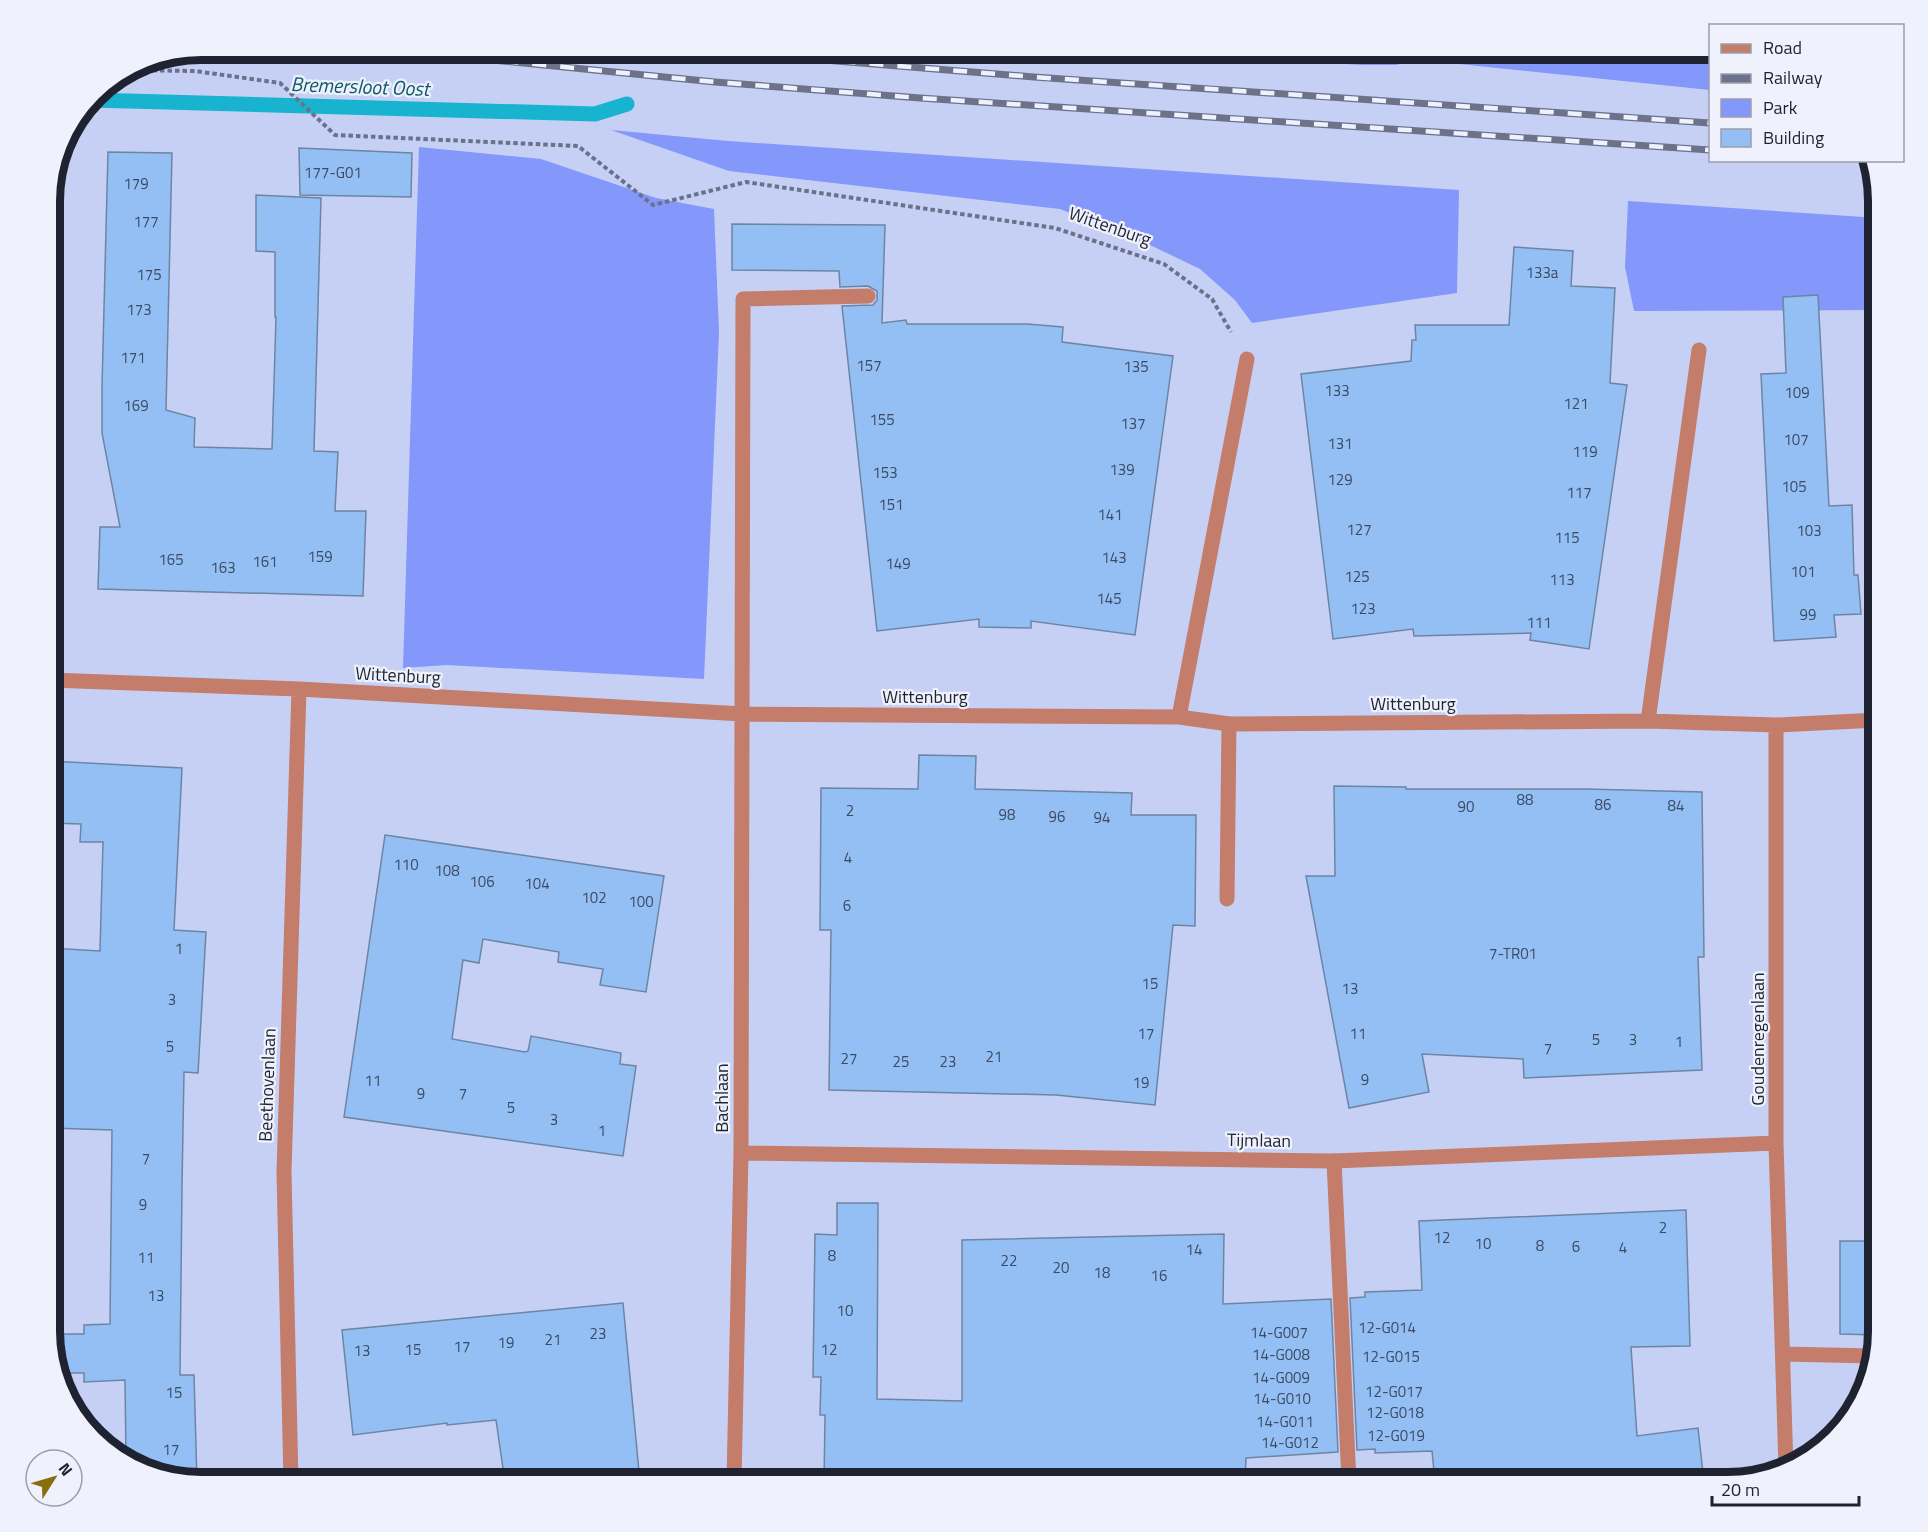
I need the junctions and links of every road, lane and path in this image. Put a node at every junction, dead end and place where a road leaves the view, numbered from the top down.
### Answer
1 (149, 70) edge
2 (868, 296) dead end
3 (1699, 350) dead end
4 (1247, 359) joint
5 (60, 680) edge
6 (299, 689) junction
7 (743, 714) junction
8 (1179, 717) junction
9 (1868, 720) edge
10 (1648, 721) junction
11 (1229, 724) junction
12 (1776, 725) junction
13 (1227, 899) dead end
14 (1776, 1143) junction
15 (741, 1154) junction
16 (1334, 1161) junction
17 (1783, 1354) junction
18 (1865, 1356) edge
19 (1786, 1459) edge
20 (291, 1472) edge
21 (734, 1472) edge
22 (1349, 1472) edge

1 - 4 path, Wittenburg
2 - 7 street
3 - 10 street
4 - 8 street
5 - 6 street, Wittenburg
6 - 7 street, Wittenburg
6 - 20 street, Beethovenlaan
7 - 8 street, Wittenburg
7 - 15 street, Bachlaan
8 - 11 street, Wittenburg
9 - 12 street, Wittenburg
10 - 11 street, Wittenburg
10 - 12 street, Wittenburg
11 - 13 street
12 - 14 street, Goudenregenlaan
14 - 16 street, Tijmlaan
14 - 17 street, Goudenregenlaan
15 - 16 street, Tijmlaan
15 - 21 street, Bachlaan
16 - 22 street
17 - 18 street
17 - 19 street, Goudenregenlaan

